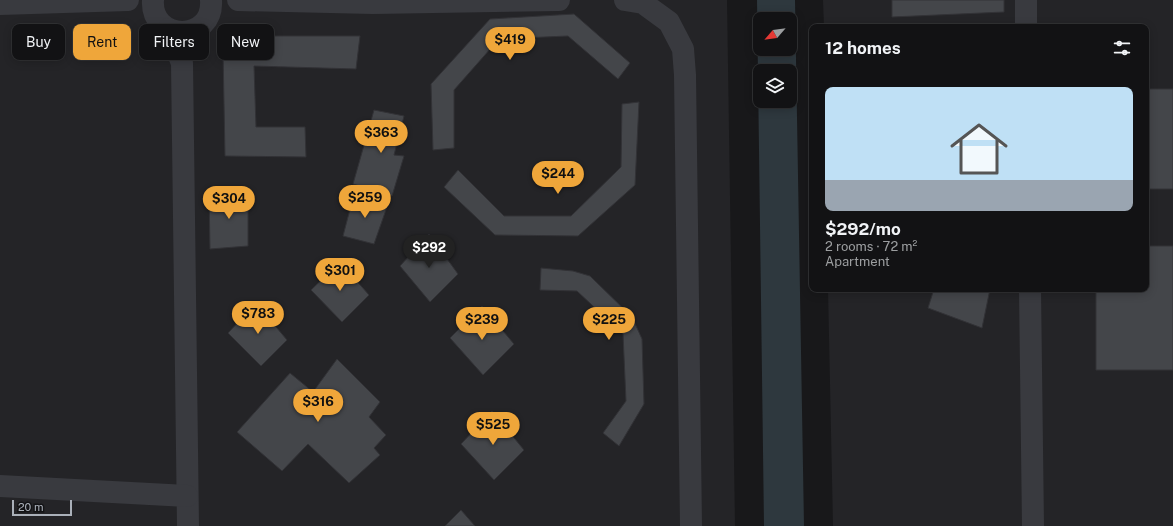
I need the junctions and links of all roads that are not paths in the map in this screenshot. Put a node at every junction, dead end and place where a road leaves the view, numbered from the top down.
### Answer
1 (127, 0) edge
2 (559, 0) edge
3 (625, 0) edge
4 (1026, 0) edge
5 (239, 1) edge
6 (0, 4) edge
7 (159, 15) edge
8 (205, 15) edge
9 (1026, 24) edge
10 (182, 63) junction
11 (1030, 292) edge
12 (0, 486) edge
13 (187, 496) junction
14 (188, 526) edge
15 (691, 526) edge
16 (1033, 526) edge

1 - 6 lane
1 - 7 lane
2 - 5 lane
3 - 15 lane
4 - 9 lane
5 - 8 lane
7 - 8 lane
7 - 10 lane
8 - 10 lane
10 - 13 lane
11 - 16 lane
12 - 13 lane
13 - 14 lane

